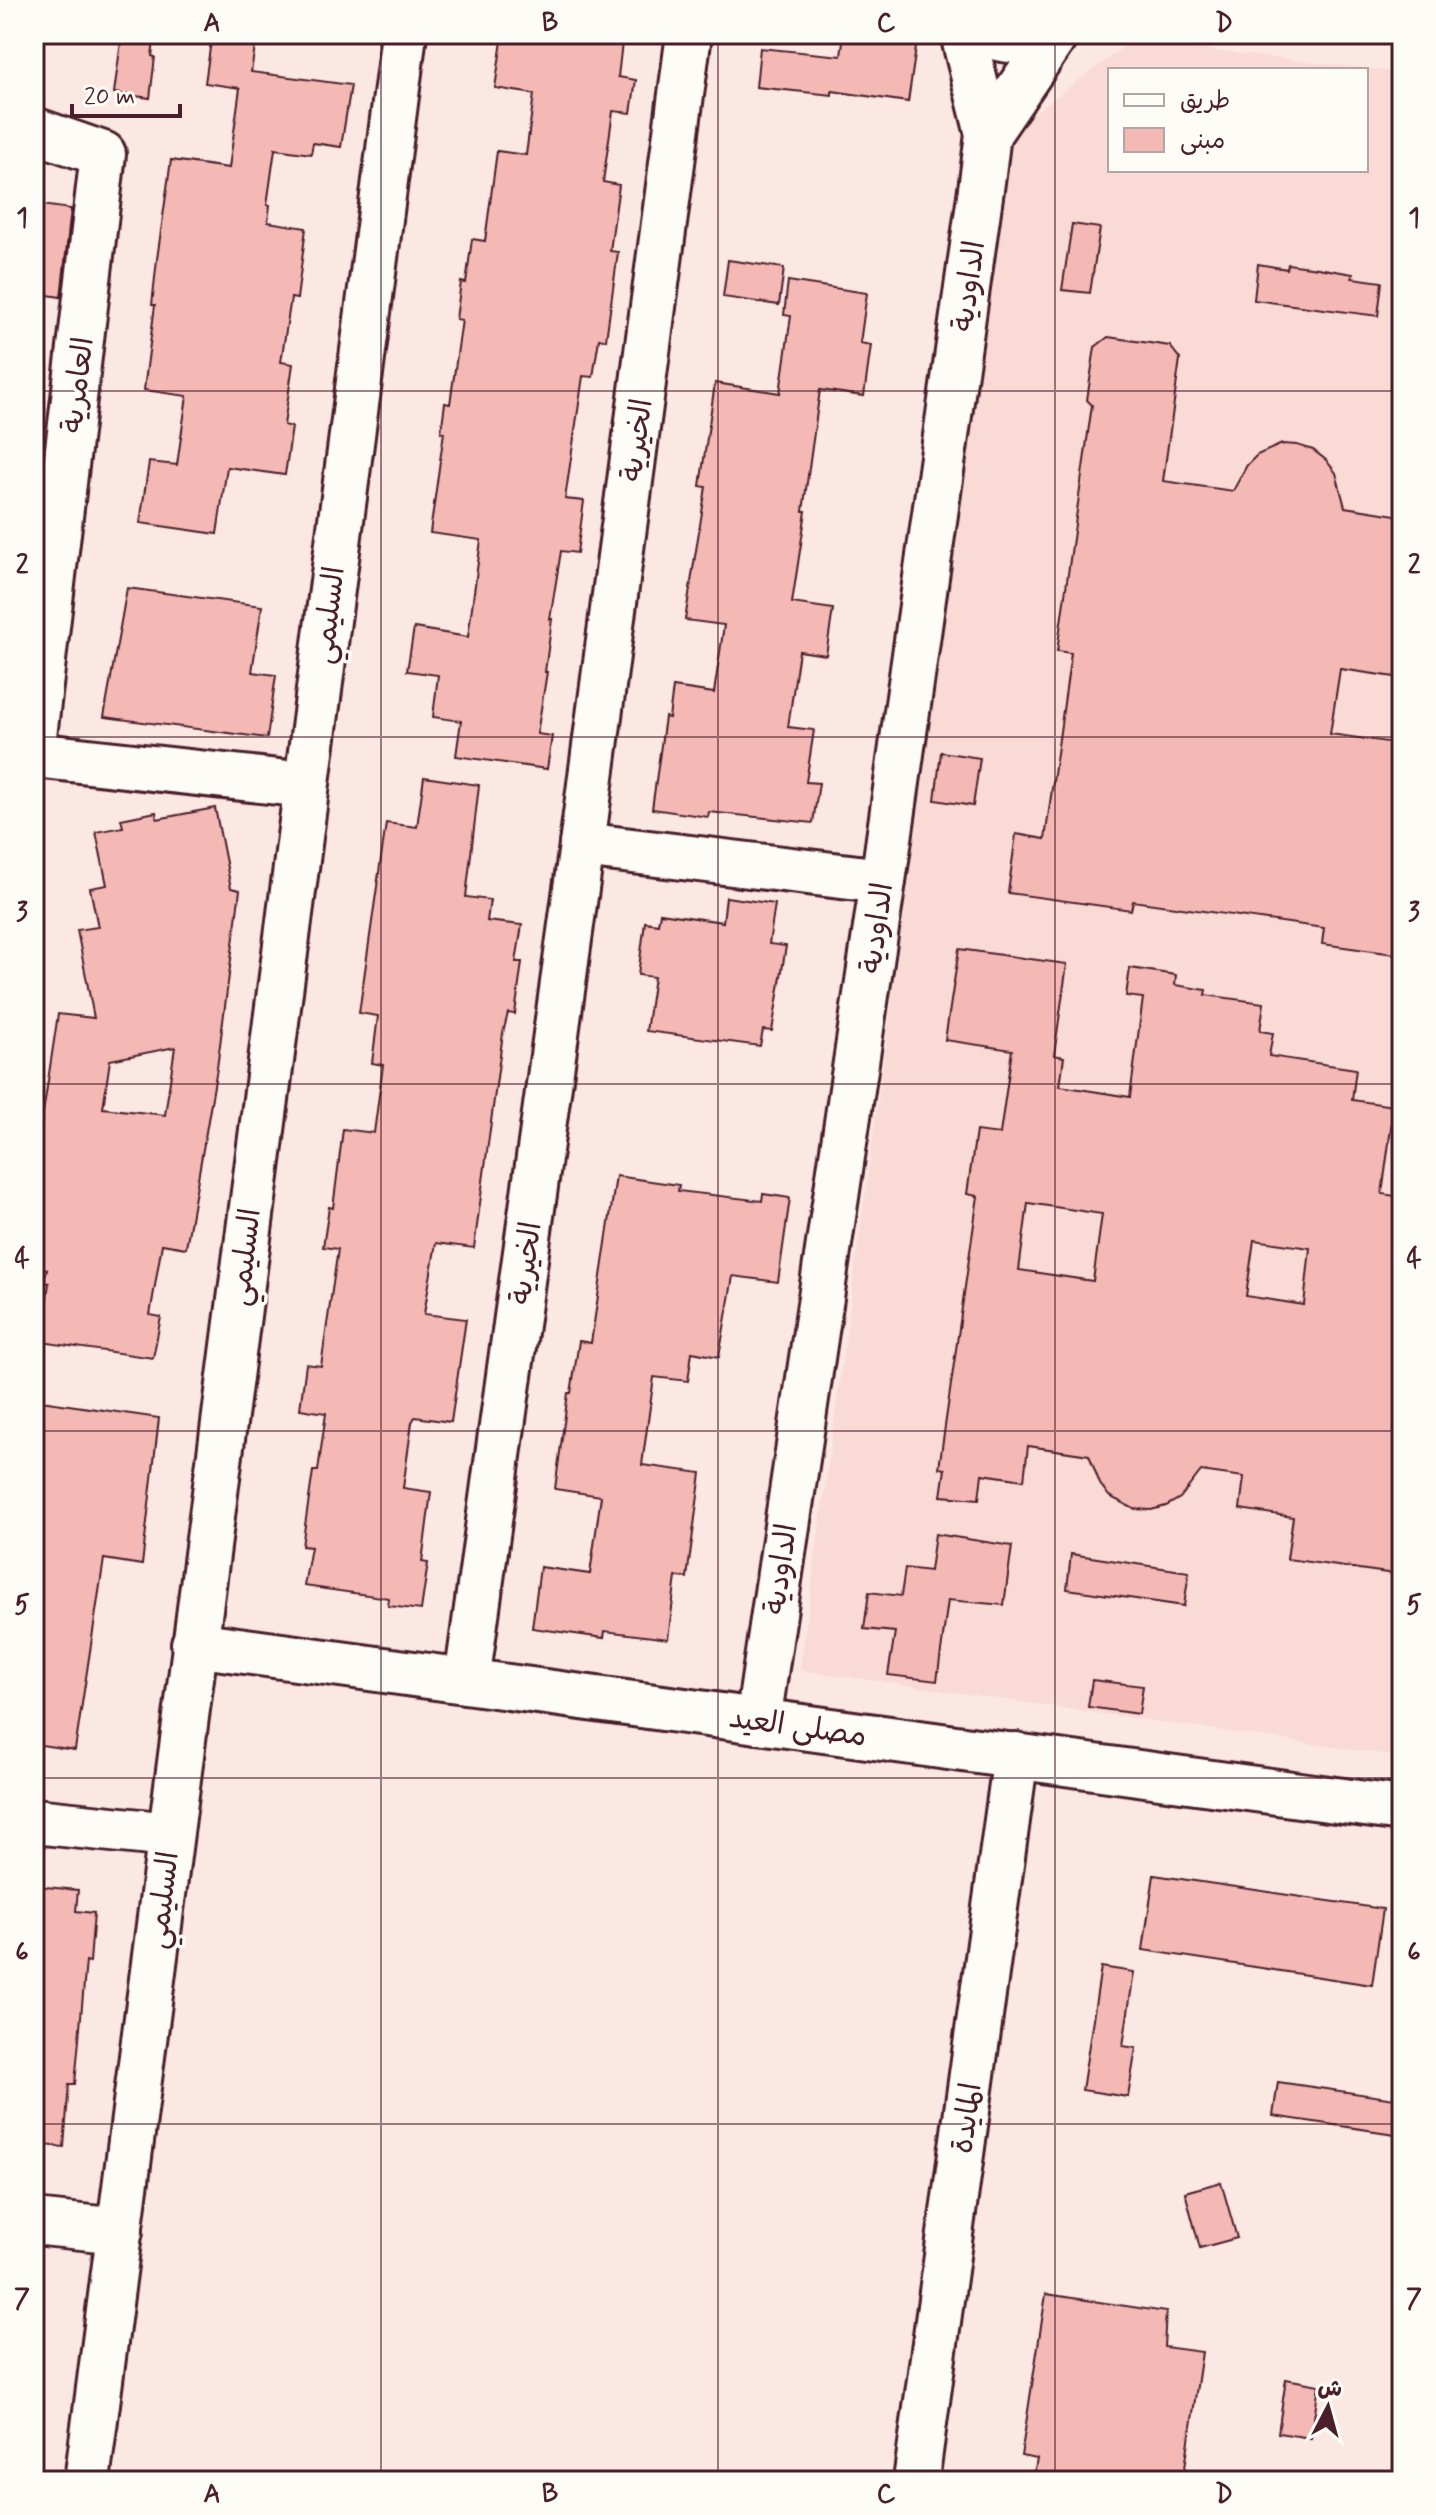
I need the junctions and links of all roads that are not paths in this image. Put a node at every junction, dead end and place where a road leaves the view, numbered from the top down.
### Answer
1 (404, 34) edge
2 (689, 34) edge
3 (963, 34) edge
4 (982, 34) edge
5 (1047, 34) edge
6 (1056, 34) edge
7 (34, 130) edge
8 (988, 134) junction
9 (46, 540) edge
10 (34, 736) edge
11 (34, 755) edge
12 (306, 785) junction
13 (582, 845) junction
14 (883, 881) junction
15 (194, 1644) junction
16 (467, 1681) junction
17 (758, 1721) junction
18 (1016, 1755) junction
19 (1402, 1809) edge
20 (34, 1821) edge
21 (170, 1835) junction
22 (34, 2222) edge
23 (120, 2231) junction
24 (87, 2481) edge
25 (916, 2481) edge

1 - 12 street, السليمي
2 - 13 street, الخيرية
3 - 8 street, الداودية
4 - 5 street
6 - 8 street, الداودية
7 - 9 street, العامرية
8 - 14 street, الداودية
9 - 10 street, العامرية
11 - 12 street
12 - 15 street, السليمي
13 - 14 street
13 - 16 street, الخيرية
14 - 17 street, الداودية
15 - 16 street, مصلى العيد
15 - 21 street, السليمي
16 - 17 street, مصلى العيد
17 - 18 street, مصلى العيد
18 - 19 street, مصلى العيد
18 - 25 street, المايدة
20 - 21 street
21 - 23 street, السليمي
22 - 23 street
23 - 24 street, السليمي

